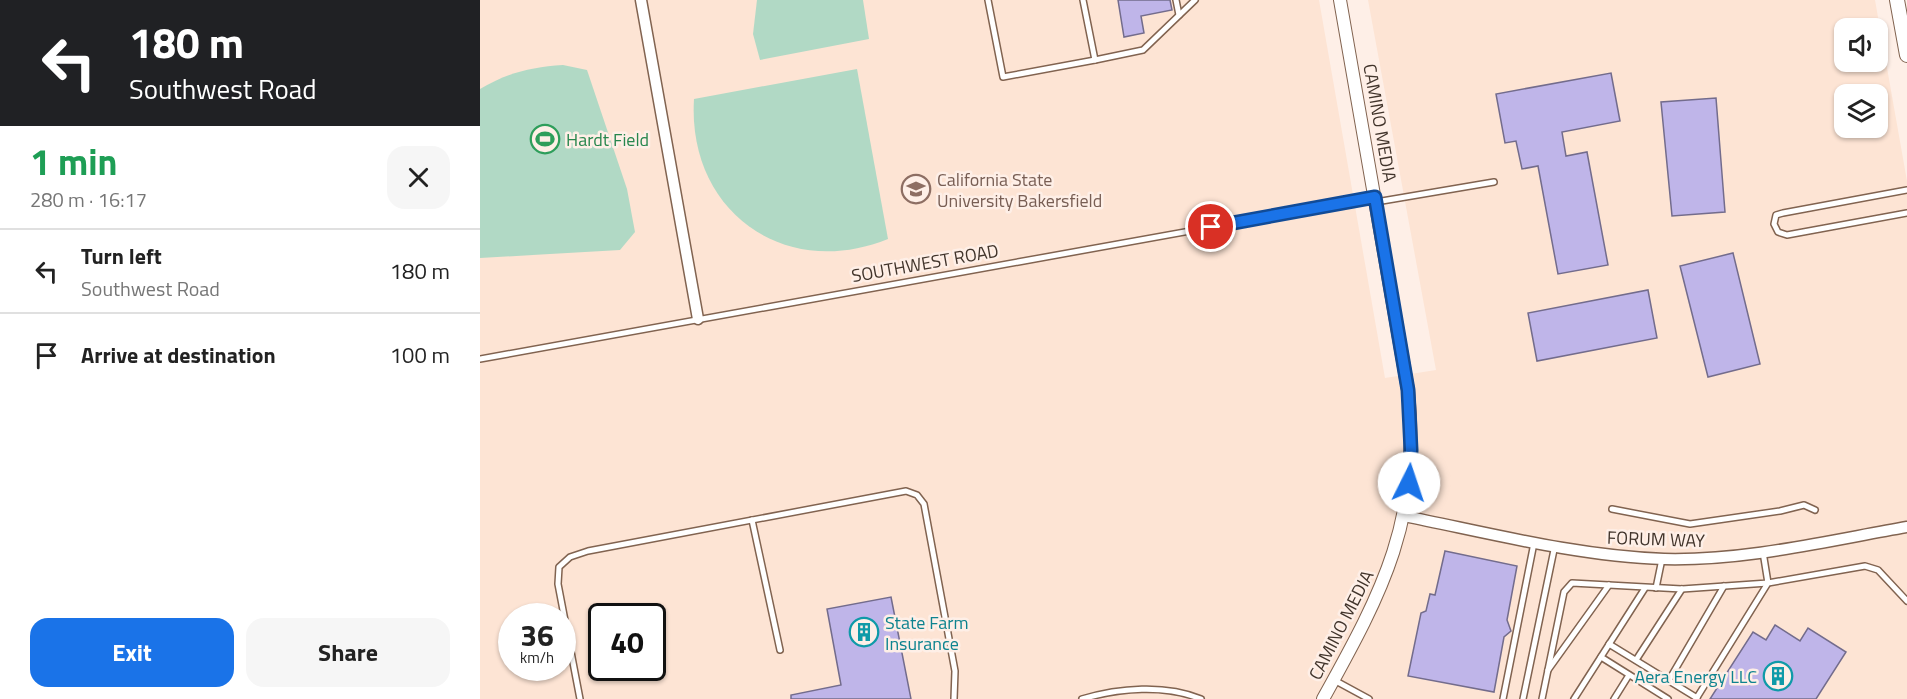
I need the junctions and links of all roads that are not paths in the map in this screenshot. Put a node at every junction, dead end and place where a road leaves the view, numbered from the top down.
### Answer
1 (641, 0) edge
2 (988, 0) edge
3 (1083, 0) edge
4 (1176, 0) edge
5 (1195, 0) edge
6 (1341, 0) edge
7 (1898, 0) edge
8 (1179, 15) junction
9 (1907, 55) edge
10 (1095, 60) junction
11 (1494, 182) dead end
12 (1907, 190) edge
13 (1375, 200) junction
14 (1907, 213) edge
15 (698, 320) junction
16 (480, 359) edge
17 (1612, 509) dead end
18 (1815, 510) dead end
19 (1404, 516) junction
20 (753, 520) junction
21 (1907, 527) edge
22 (1534, 541) junction
23 (1555, 545) junction
24 (1763, 552) junction
25 (1662, 559) junction
26 (1768, 584) junction
27 (1609, 585) junction
28 (1724, 586) junction
29 (1645, 588) junction
30 (1656, 588) junction
31 (1682, 589) junction
32 (1907, 601) edge
33 (1609, 644) junction
34 (780, 650) dead end
35 (1601, 657) junction
36 (1636, 660) junction
37 (1548, 672) junction
38 (1629, 675) junction
39 (1334, 680) junction
40 (1669, 680) junction
41 (1658, 693) junction
42 (1697, 698) edge
43 (580, 699) edge
44 (954, 699) edge
45 (1082, 699) edge
46 (1201, 699) edge
47 (1323, 699) edge
48 (1369, 699) edge
49 (1503, 699) edge
50 (1523, 699) edge
51 (1542, 699) edge
52 (1574, 699) edge
53 (1614, 699) edge
54 (1654, 699) edge
55 (1668, 699) edge

1 - 15 street
2 - 10 lane
3 - 10 lane
4 - 8 lane
5 - 8 lane
6 - 13 street, CAMINO MEDIA
7 - 9 main road
8 - 10 lane
11 - 13 lane, SOUTHWEST ROAD
12 - 14 lane
13 - 15 lane, SOUTHWEST ROAD
13 - 19 street, CAMINO MEDIA
15 - 16 lane, SOUTHWEST ROAD
17 - 18 lane
19 - 22 street, FORUM WAY
19 - 39 street, CAMINO MEDIA
20 - 34 lane
20 - 43 lane
20 - 44 lane
21 - 24 street, FORUM WAY
22 - 23 street, FORUM WAY
22 - 49 lane
23 - 25 street, FORUM WAY
23 - 50 lane
24 - 25 street, FORUM WAY
24 - 26 lane
25 - 30 lane
26 - 28 lane
26 - 32 lane
26 - 42 lane
27 - 29 lane
27 - 37 lane
27 - 37 lane
28 - 31 lane
28 - 40 lane
29 - 30 lane
29 - 33 lane
30 - 31 lane
31 - 36 lane
33 - 35 lane
33 - 36 lane
35 - 38 lane
35 - 52 lane
36 - 40 lane
37 - 51 lane
38 - 41 lane
38 - 53 lane
39 - 47 street, CAMINO MEDIA
39 - 48 lane
40 - 42 lane
41 - 54 lane
41 - 55 lane
45 - 46 lane

